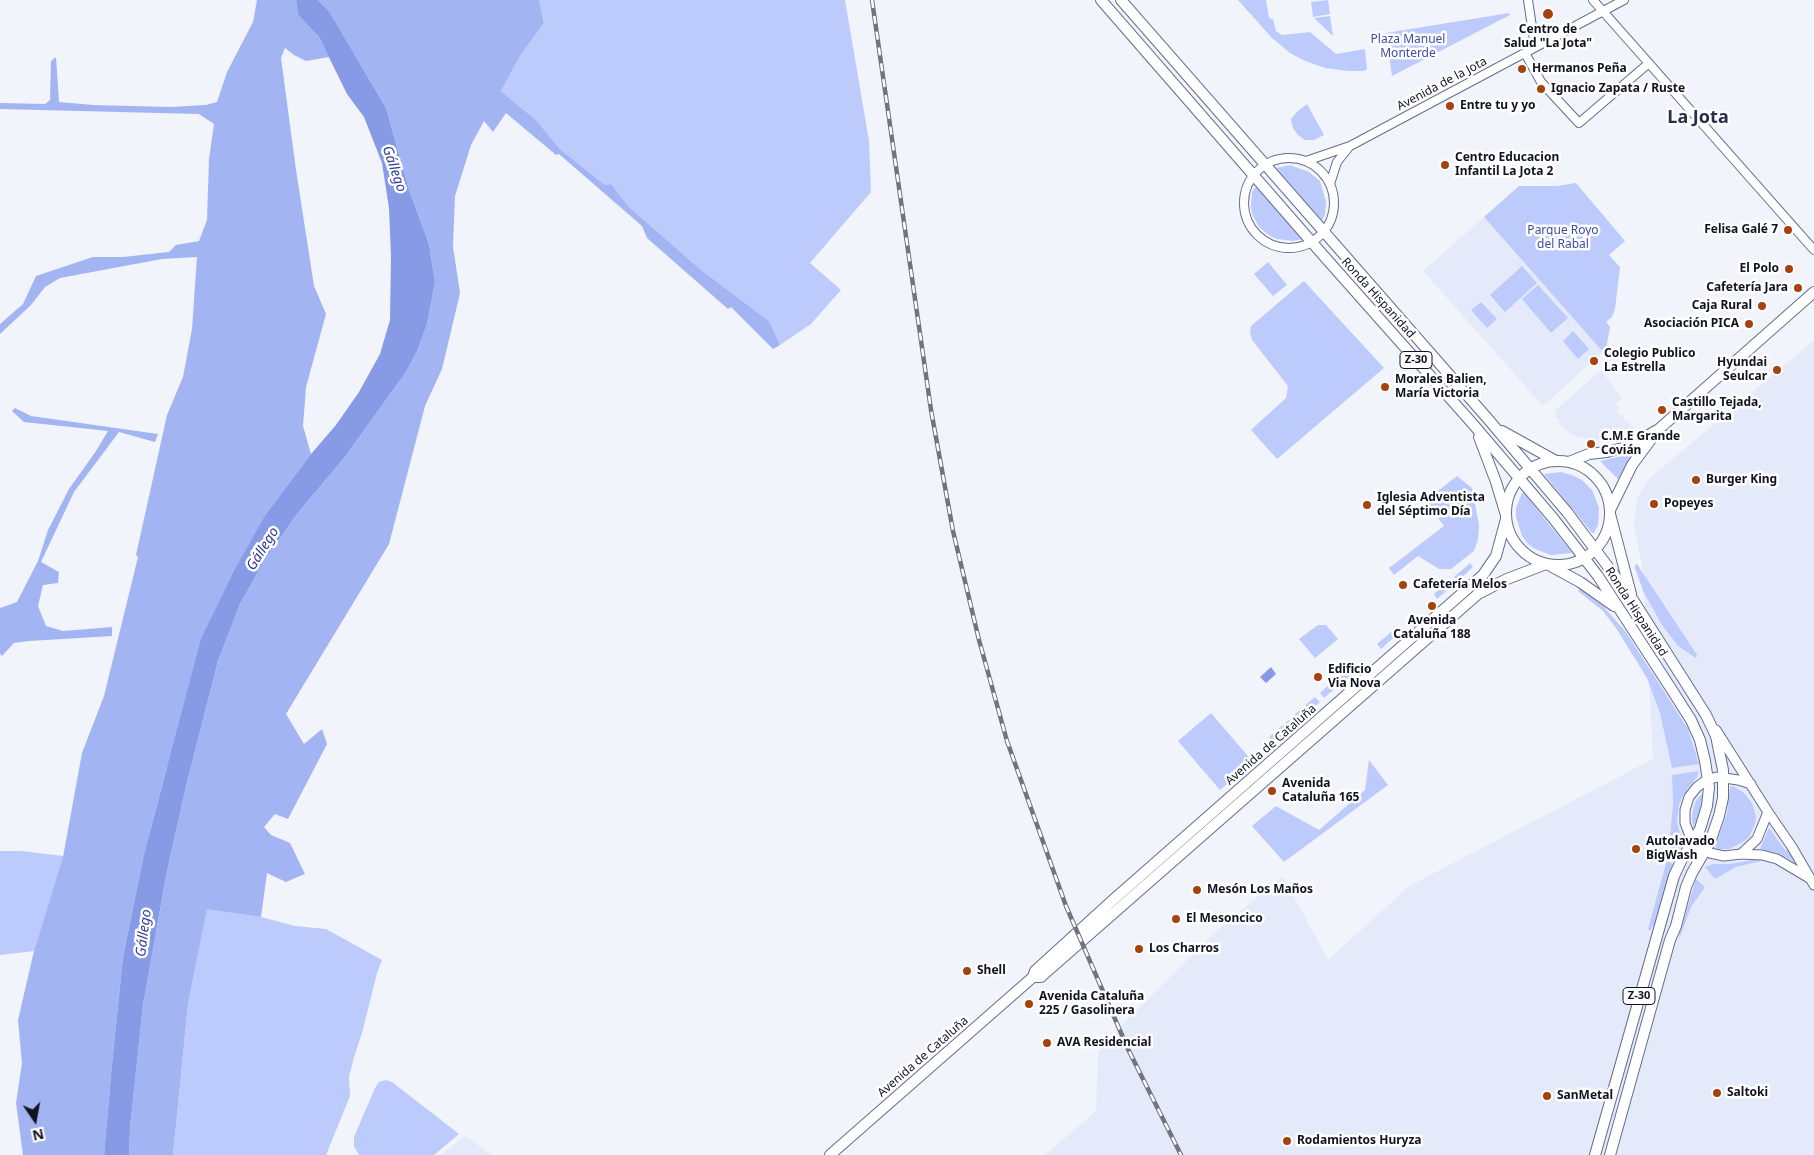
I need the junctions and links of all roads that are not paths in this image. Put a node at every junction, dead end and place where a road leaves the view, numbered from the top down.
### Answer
1 (1102, 0) edge
2 (1121, 0) edge
3 (1528, 0) edge
4 (1593, 0) edge
5 (1624, 0) edge
6 (1603, 12) junction
7 (1535, 47) junction
8 (1525, 52) junction
9 (1649, 63) junction
10 (1350, 146) junction
11 (1306, 161) junction
12 (1265, 164) junction
13 (1254, 175) junction
14 (1330, 184) junction
15 (1323, 232) junction
16 (1312, 242) junction
17 (1814, 250) edge
18 (1814, 292) edge
19 (1488, 419) junction
20 (1472, 423) junction
21 (1659, 429) junction
22 (1556, 461) junction
23 (1569, 462) junction
24 (1530, 469) junction
25 (1518, 479) junction
26 (1610, 512) junction
27 (1506, 517) junction
28 (1596, 549) junction
29 (1584, 558) junction
30 (1547, 564) junction
31 (1633, 600) junction
32 (1619, 609) junction
33 (1706, 715) junction
34 (1723, 777) junction
35 (1708, 779) junction
36 (1751, 784) junction
37 (1768, 812) junction
38 (1694, 841) junction
39 (1705, 851) junction
40 (1740, 854) junction
41 (1812, 882) edge
42 (1033, 977) junction
43 (830, 1155) edge
44 (1595, 1155) edge
45 (1610, 1155) edge

1 - 13 main road, Ronda Hispanidad / Z-30
2 - 12 main road, Ronda Hispanidad / Z-30
3 - 7 street
4 - 6 street
5 - 6 street, Avenida de la Jota
6 - 7 street, Avenida de la Jota
6 - 9 street
7 - 8 street, Avenida de la Jota
8 - 9 street
8 - 10 street, Avenida de la Jota
9 - 17 street
10 - 11 street, Avenida de la Jota
10 - 14 street, Avenida de la Jota
11 - 12 street
11 - 14 street
12 - 13 street
12 - 15 main road, Ronda Hispanidad / Z-30
13 - 16 main road, Ronda Hispanidad / Z-30
13 - 16 street
14 - 15 street
15 - 16 street
15 - 19 main road, Ronda Hispanidad / Z-30
16 - 20 main road, Ronda Hispanidad / Z-30
18 - 21 main road, Avenida de Cataluña
19 - 22 main road
19 - 24 main road, Ronda Hispanidad / Z-30
20 - 25 main road, Ronda Hispanidad / Z-30
20 - 27 main road
21 - 23 main road, Avenida de Cataluña
21 - 26 main road, Avenida de Cataluña
22 - 23 main road, Avenida de Cataluña
22 - 24 main road, Avenida de Cataluña
23 - 26 main road, Avenida de Cataluña
24 - 25 main road, Avenida de Cataluña
24 - 28 main road, Ronda Hispanidad / Z-30
25 - 27 main road, Avenida de Cataluña
25 - 29 main road, Ronda Hispanidad / Z-30
26 - 28 main road, Avenida de Cataluña
26 - 31 main road
27 - 30 main road
27 - 42 main road, Avenida de Cataluña
28 - 29 main road, Avenida de Cataluña
28 - 31 main road, Ronda Hispanidad / Z-30
29 - 30 main road, Avenida de Cataluña
29 - 32 main road, Ronda Hispanidad / Z-30
30 - 32 main road
30 - 42 main road, Avenida de Cataluña
31 - 33 main road, Ronda Hispanidad / Z-30
32 - 35 main road, Ronda Hispanidad / Z-30
33 - 34 main road, Ronda Hispanidad / Z-30
33 - 36 main road, Ronda Hispanidad
34 - 35 main road
34 - 36 main road
34 - 39 main road, Ronda Hispanidad / Z-30
35 - 38 main road, Ronda Hispanidad / Z-30
35 - 38 main road
36 - 37 main road, Ronda Hispanidad
37 - 40 main road
37 - 41 main road, Ronda Hispanidad
38 - 39 main road
38 - 44 main road, Ronda Hispanidad / Z-30
39 - 40 main road
39 - 45 main road, Ronda Hispanidad / Z-30
40 - 41 main road
42 - 43 main road, Avenida de Cataluña

